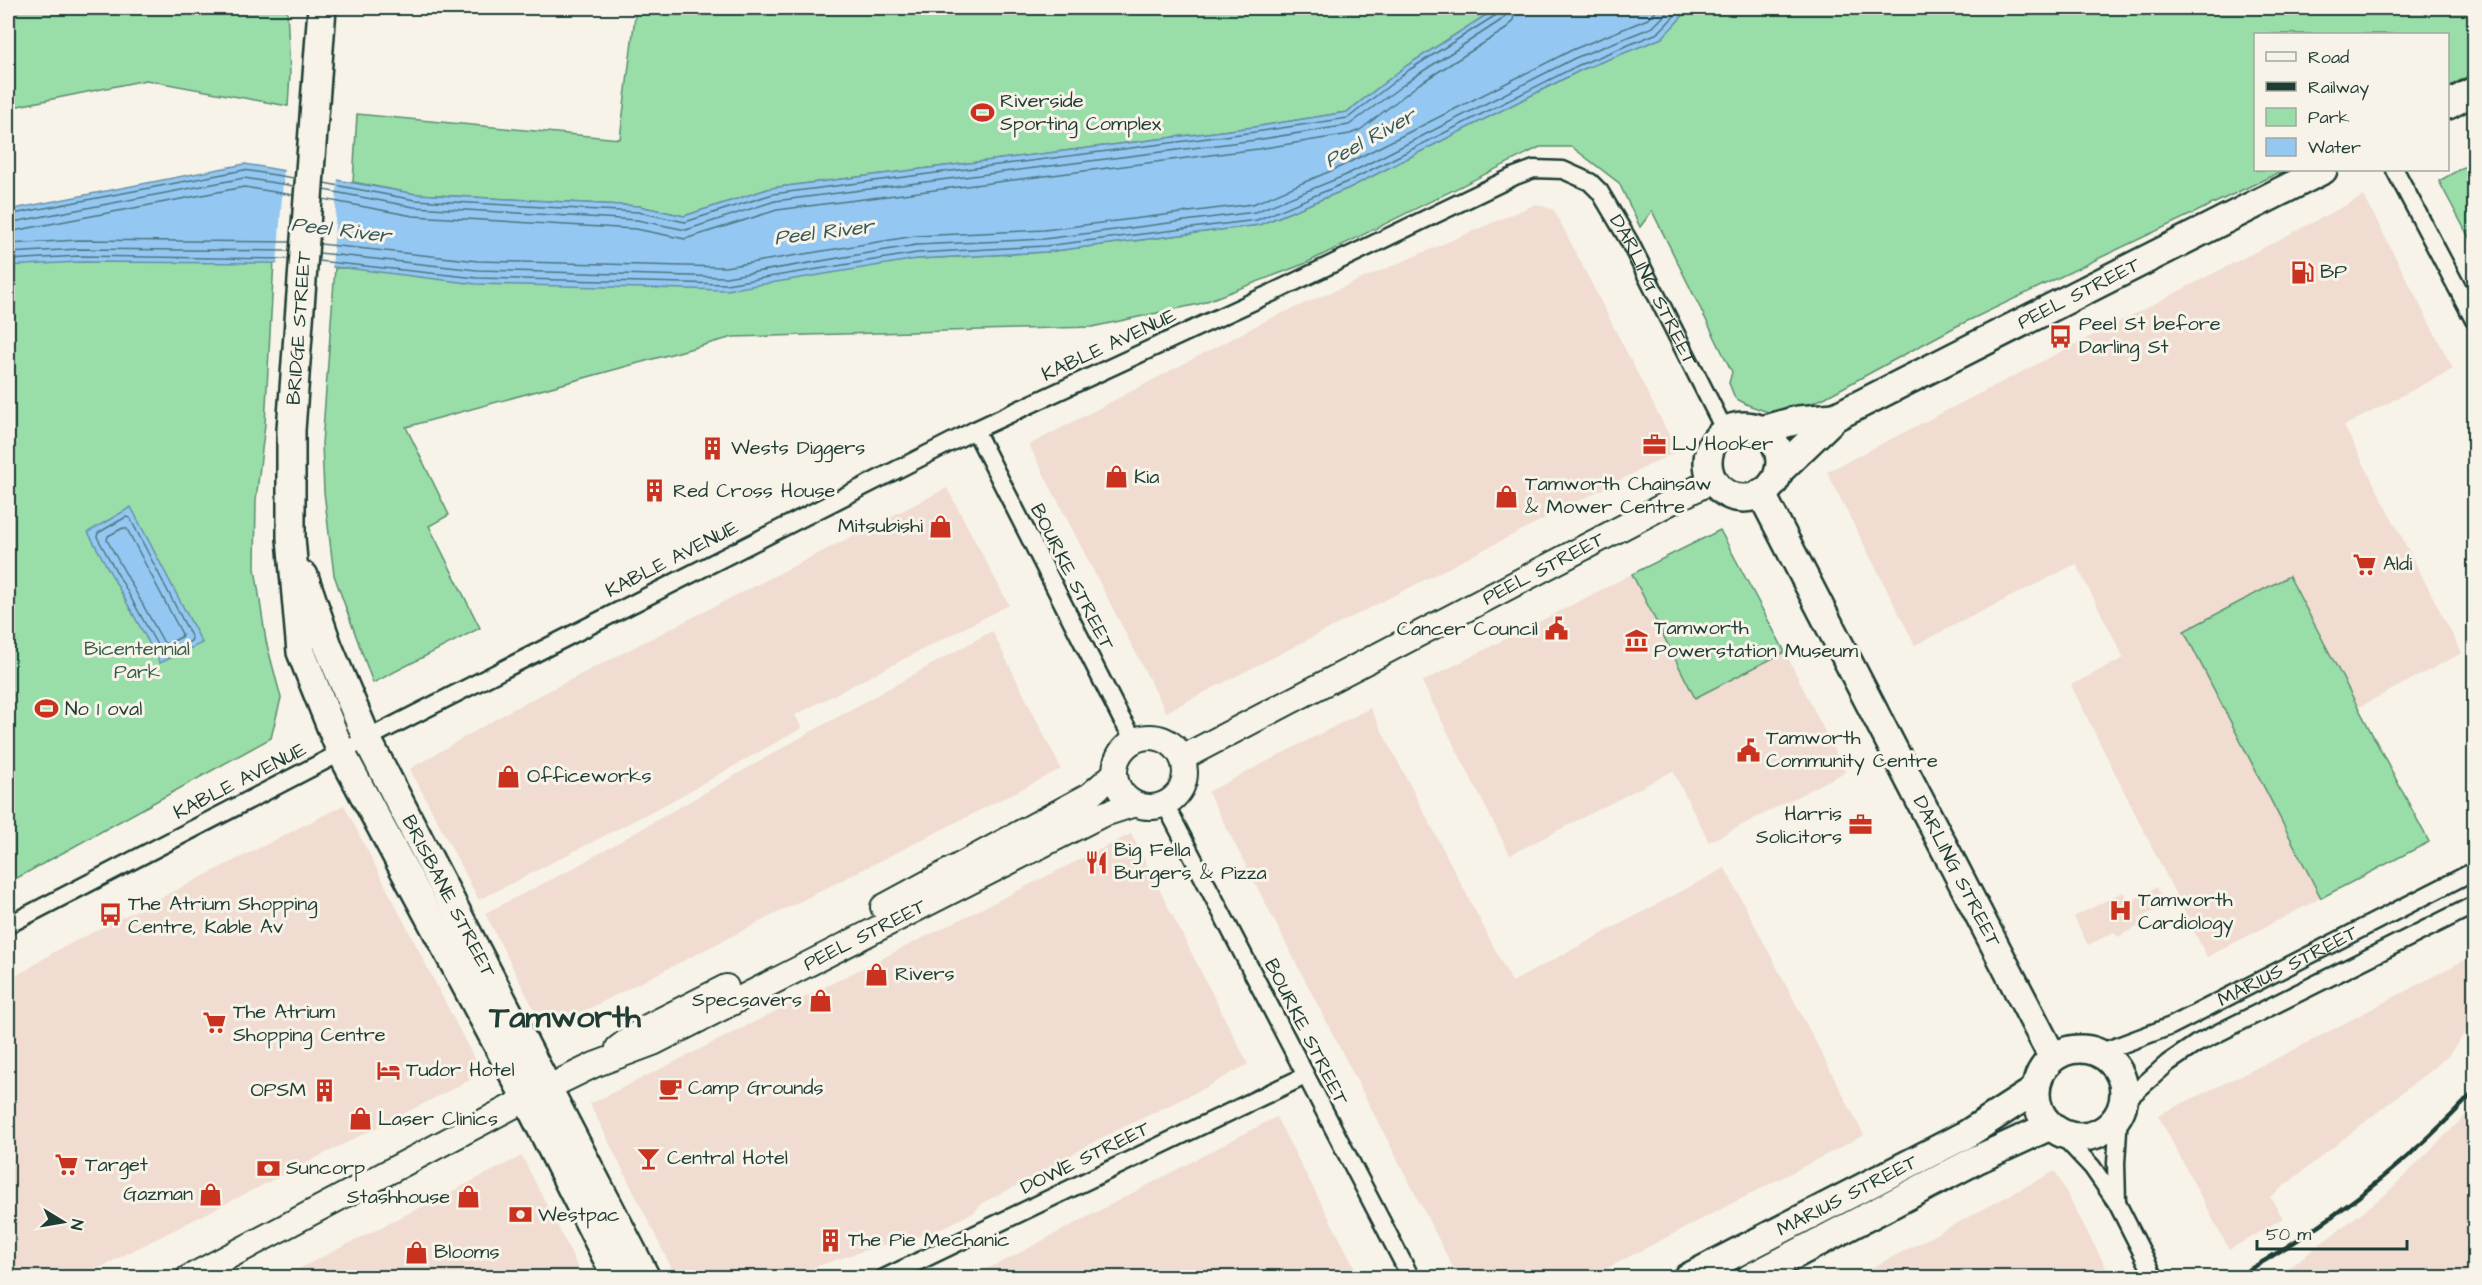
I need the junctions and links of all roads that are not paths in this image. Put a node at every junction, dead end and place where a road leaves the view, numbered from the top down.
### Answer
1 (322, 9) edge
2 (2475, 91) edge
3 (2449, 104) edge
4 (1563, 170) joint
5 (2321, 171) edge
6 (2396, 171) edge
7 (2475, 320) edge
8 (1835, 417) junction
9 (975, 430) junction
10 (1761, 430) junction
11 (1725, 431) junction
12 (1779, 471) junction
13 (1713, 480) junction
14 (1761, 494) junction
15 (291, 538) junction
16 (367, 739) junction
17 (1135, 741) junction
18 (341, 752) junction
19 (1182, 758) junction
20 (1114, 774) junction
21 (1135, 804) junction
22 (1165, 804) junction
23 (2475, 871) edge
24 (2475, 905) edge
25 (8, 925) edge
26 (2099, 1053) junction
27 (2053, 1058) junction
28 (594, 1065) junction
29 (1305, 1076) junction
30 (2035, 1090) junction
31 (538, 1093) junction
32 (2122, 1108) junction
33 (2055, 1130) junction
34 (2117, 1203) junction
35 (188, 1278) edge
36 (617, 1278) edge
37 (646, 1278) edge
38 (884, 1278) edge
39 (1412, 1278) edge
40 (1687, 1278) edge
41 (1750, 1278) edge
42 (2155, 1278) edge

1 - 15 main road, BRIDGE STREET
2 - 3 main road
4 - 9 street, KABLE AVENUE
4 - 11 street, DARLING STREET
5 - 8 main road, PEEL STREET
6 - 7 street
8 - 10 main road, PEEL STREET
8 - 12 main road, PEEL STREET
9 - 16 street, KABLE AVENUE
9 - 17 street, BOURKE STREET
10 - 11 main road
10 - 12 main road
11 - 13 main road
12 - 14 main road
13 - 14 main road
13 - 19 main road, PEEL STREET
14 - 27 main road, DARLING STREET
15 - 16 main road, BRIDGE STREET
15 - 18 main road, BRIDGE STREET
16 - 18 street, KABLE AVENUE
16 - 31 main road, BRISBANE STREET
17 - 19 main road
17 - 20 main road
18 - 25 street, KABLE AVENUE
18 - 31 main road, BRISBANE STREET
19 - 22 main road
20 - 21 main road
20 - 28 main road, PEEL STREET
21 - 22 main road
21 - 28 main road, PEEL STREET
22 - 29 street, BOURKE STREET
23 - 26 street, MARIUS STREET
24 - 32 street, MARIUS STREET
26 - 27 main road
26 - 32 main road
27 - 30 main road
28 - 31 main road, PEEL STREET
29 - 38 street, DOWE STREET
29 - 39 street, BOURKE STREET
30 - 33 main road
30 - 40 main road, MARIUS STREET
31 - 35 main road, PEEL STREET
31 - 36 main road, BRISBANE STREET
31 - 37 main road, BRISBANE STREET
32 - 33 main road
32 - 34 street
33 - 34 street
33 - 41 main road, MARIUS STREET
34 - 42 street

